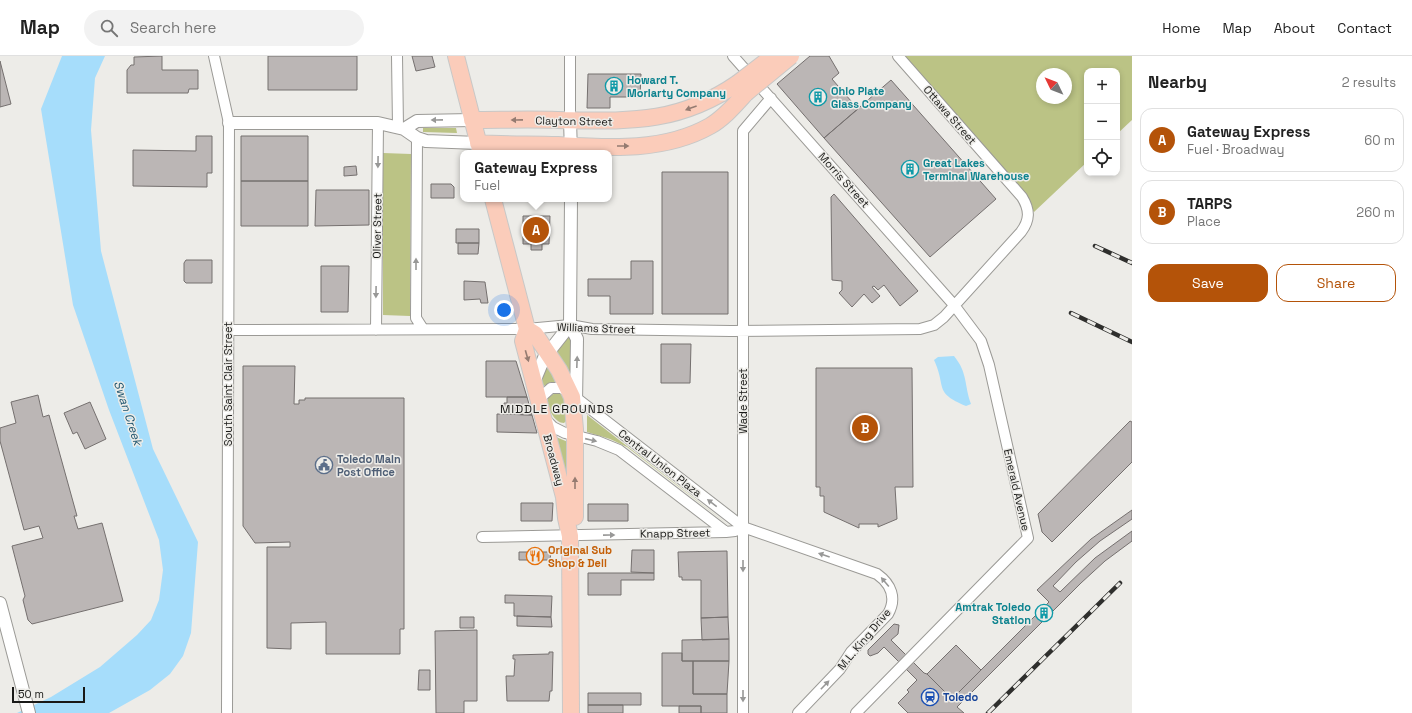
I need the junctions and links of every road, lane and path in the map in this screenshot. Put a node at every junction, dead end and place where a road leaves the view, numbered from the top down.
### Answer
1 (214, 56) edge
2 (397, 56) edge
3 (456, 56) edge
4 (570, 56) edge
5 (733, 56) edge
6 (773, 56) edge
7 (791, 56) edge
8 (898, 56) edge
9 (742, 88) junction
10 (771, 98) junction
11 (472, 120) junction
12 (570, 120) junction
13 (229, 123) junction
14 (378, 123) junction
15 (401, 128) junction
16 (417, 138) junction
17 (480, 148) edge
18 (570, 150) edge
19 (494, 202) edge
20 (570, 202) edge
21 (954, 305) junction
22 (570, 325) junction
23 (423, 329) junction
24 (527, 329) junction
25 (228, 330) junction
26 (376, 330) junction
27 (743, 330) junction
28 (548, 354) junction
29 (534, 382) junction
30 (573, 395) junction
31 (539, 399) junction
32 (543, 418) junction
33 (575, 432) junction
34 (743, 527) junction
35 (726, 532) junction
36 (570, 536) junction
37 (482, 537) dead end
38 (0, 607) edge
39 (29, 713) edge
40 (226, 713) edge
41 (571, 713) edge
42 (743, 713) edge
43 (798, 713) edge
44 (856, 713) edge

1 - 13 street, South Saint Clair Street
2 - 15 street
3 - 11 main road
4 - 12 street
5 - 10 street, Morris Street
6 - 9 main road, bridge
7 - 9 main road, bridge
8 - 21 street, Ottawa Street
9 -> 12 main road, Clayton Street
18 -> 9 main road
10 - 21 street, Morris Street
10 - 27 street, Wade Street
12 -> 11 main road, Clayton Street
11 -> 15 street, Clayton Street
11 - 17 main road
12 - 18 street
13 - 14 street
13 - 25 street, South Saint Clair Street
14 - 15 street
14 -> 26 street, Oliver Street
15 - 16 street
16 - 17 street
23 -> 16 street
17 - 18 main road
19 - 24 main road
20 - 22 street
21 - 27 street, Williams Street
21 - 44 street, Emerald Avenue
22 - 24 street, Williams Street
22 - 27 street, Williams Street
22 - 28 street
30 -> 22 street
23 - 24 street, Williams Street
23 - 26 street, Williams Street
24 - 28 main road, Broadway
24 -> 29 main road, Broadway
25 - 26 street, Williams Street
25 - 40 street, South Saint Clair Street
27 - 34 street, Wade Street
28 - 29 street
28 - 30 main road, Broadway
29 - 31 main road, Broadway
30 - 31 street, Central Union Plaza
30 - 33 main road, Broadway
34 -> 30 street, Central Union Plaza
31 - 32 main road, Broadway
32 - 33 street, Central Union Plaza
32 - 36 main road, Broadway
33 -> 35 street, Central Union Plaza
36 -> 33 main road, Broadway
34 - 35 street, Knapp Street
34 -> 42 street, Wade Street
43 -> 34 street, M.L. King Drive
36 -> 35 street, Knapp Street
36 - 37 street, Knapp Street
36 - 41 main road, Broadway
38 - 39 street

